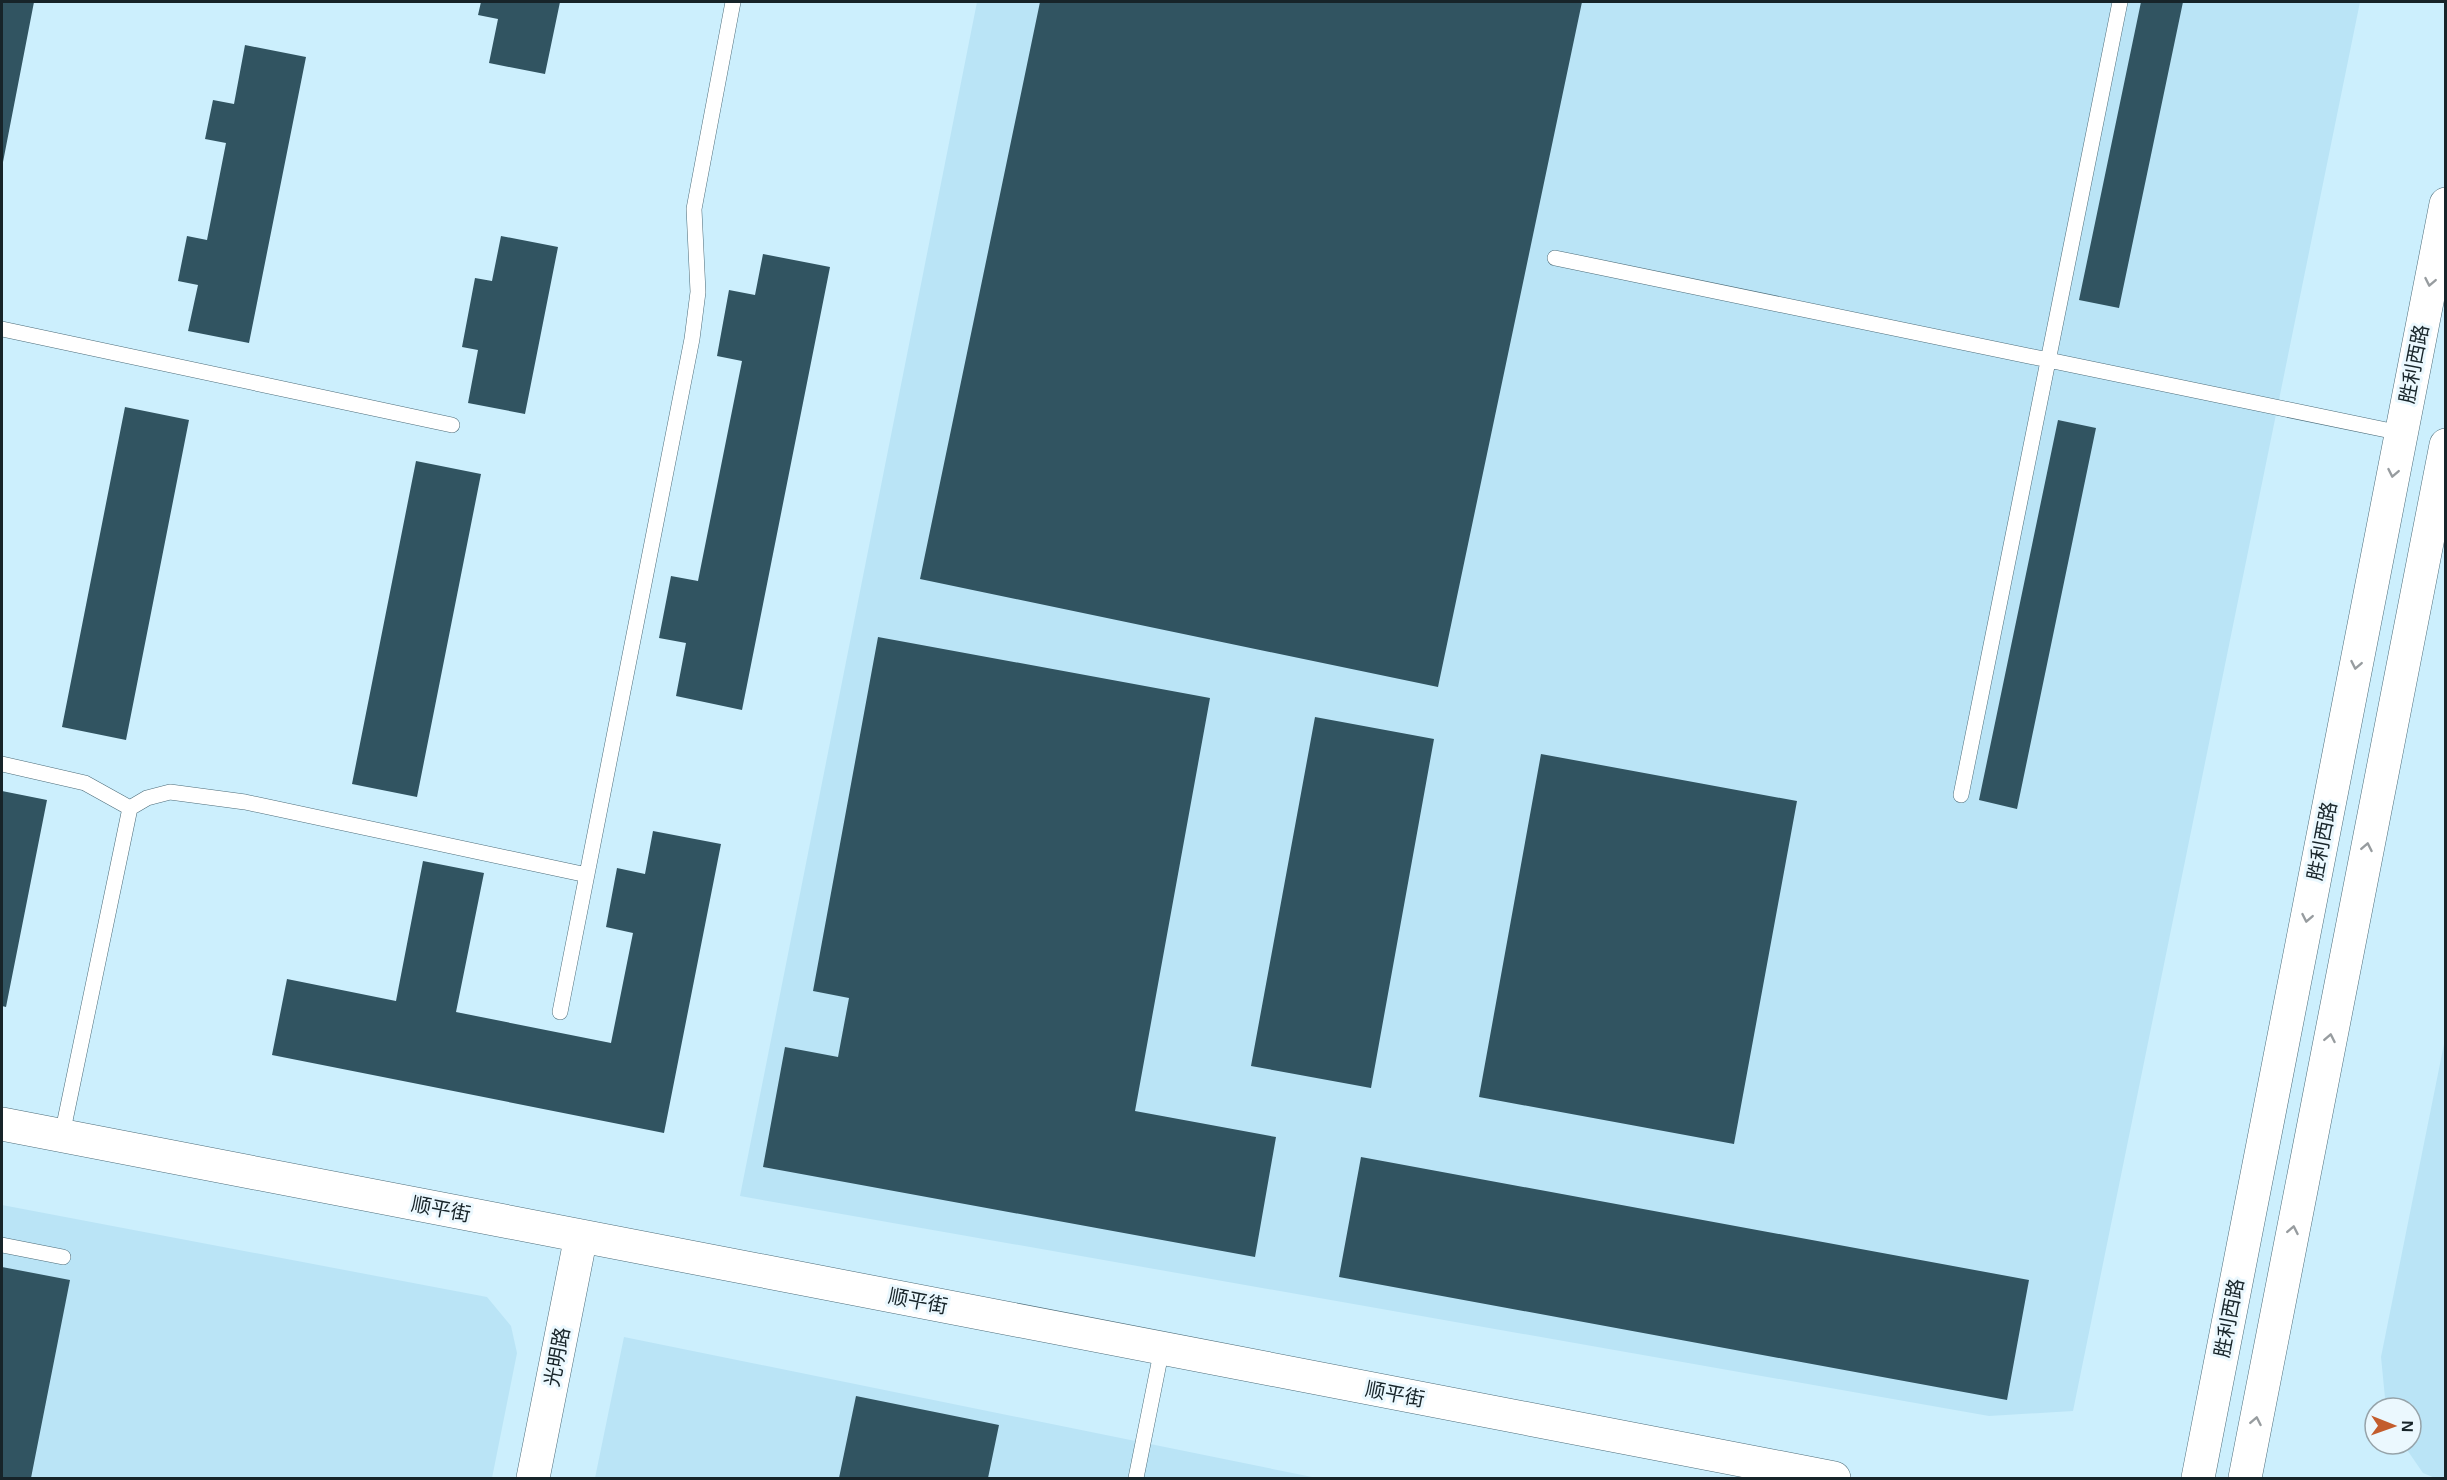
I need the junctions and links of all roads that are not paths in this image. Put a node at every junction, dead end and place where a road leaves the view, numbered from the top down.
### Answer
1 (733, 2) edge
2 (2120, 2) edge
3 (2445, 204) edge
4 (1555, 258) dead end
5 (2, 329) edge
6 (2048, 360) junction
7 (452, 425) dead end
8 (2401, 433) junction
9 (2445, 444) edge
10 (2, 764) edge
11 (1961, 795) dead end
12 (130, 808) junction
13 (587, 875) junction
14 (560, 1012) dead end
15 (2, 1124) edge
16 (62, 1135) junction
17 (581, 1236) junction
18 (2, 1245) edge
19 (63, 1257) dead end
20 (1162, 1348) junction
21 (533, 1479) edge
22 (1136, 1479) edge
23 (1834, 1479) edge
24 (2198, 1479) edge
25 (2245, 1479) edge

1 - 13 lane
2 - 6 lane
3 -> 8 main road, 胜利西路
4 - 6 lane
5 - 7 lane
6 - 8 lane
6 - 11 lane
8 -> 24 main road, 胜利西路
25 -> 9 main road
10 - 12 lane
12 - 13 lane
12 - 16 lane
13 - 14 lane
15 - 16 main road, 顺平街
16 - 17 main road, 顺平街
17 - 20 main road, 顺平街
17 - 21 main road, 光明路
18 - 19 lane
20 - 22 lane
20 - 23 main road, 顺平街

